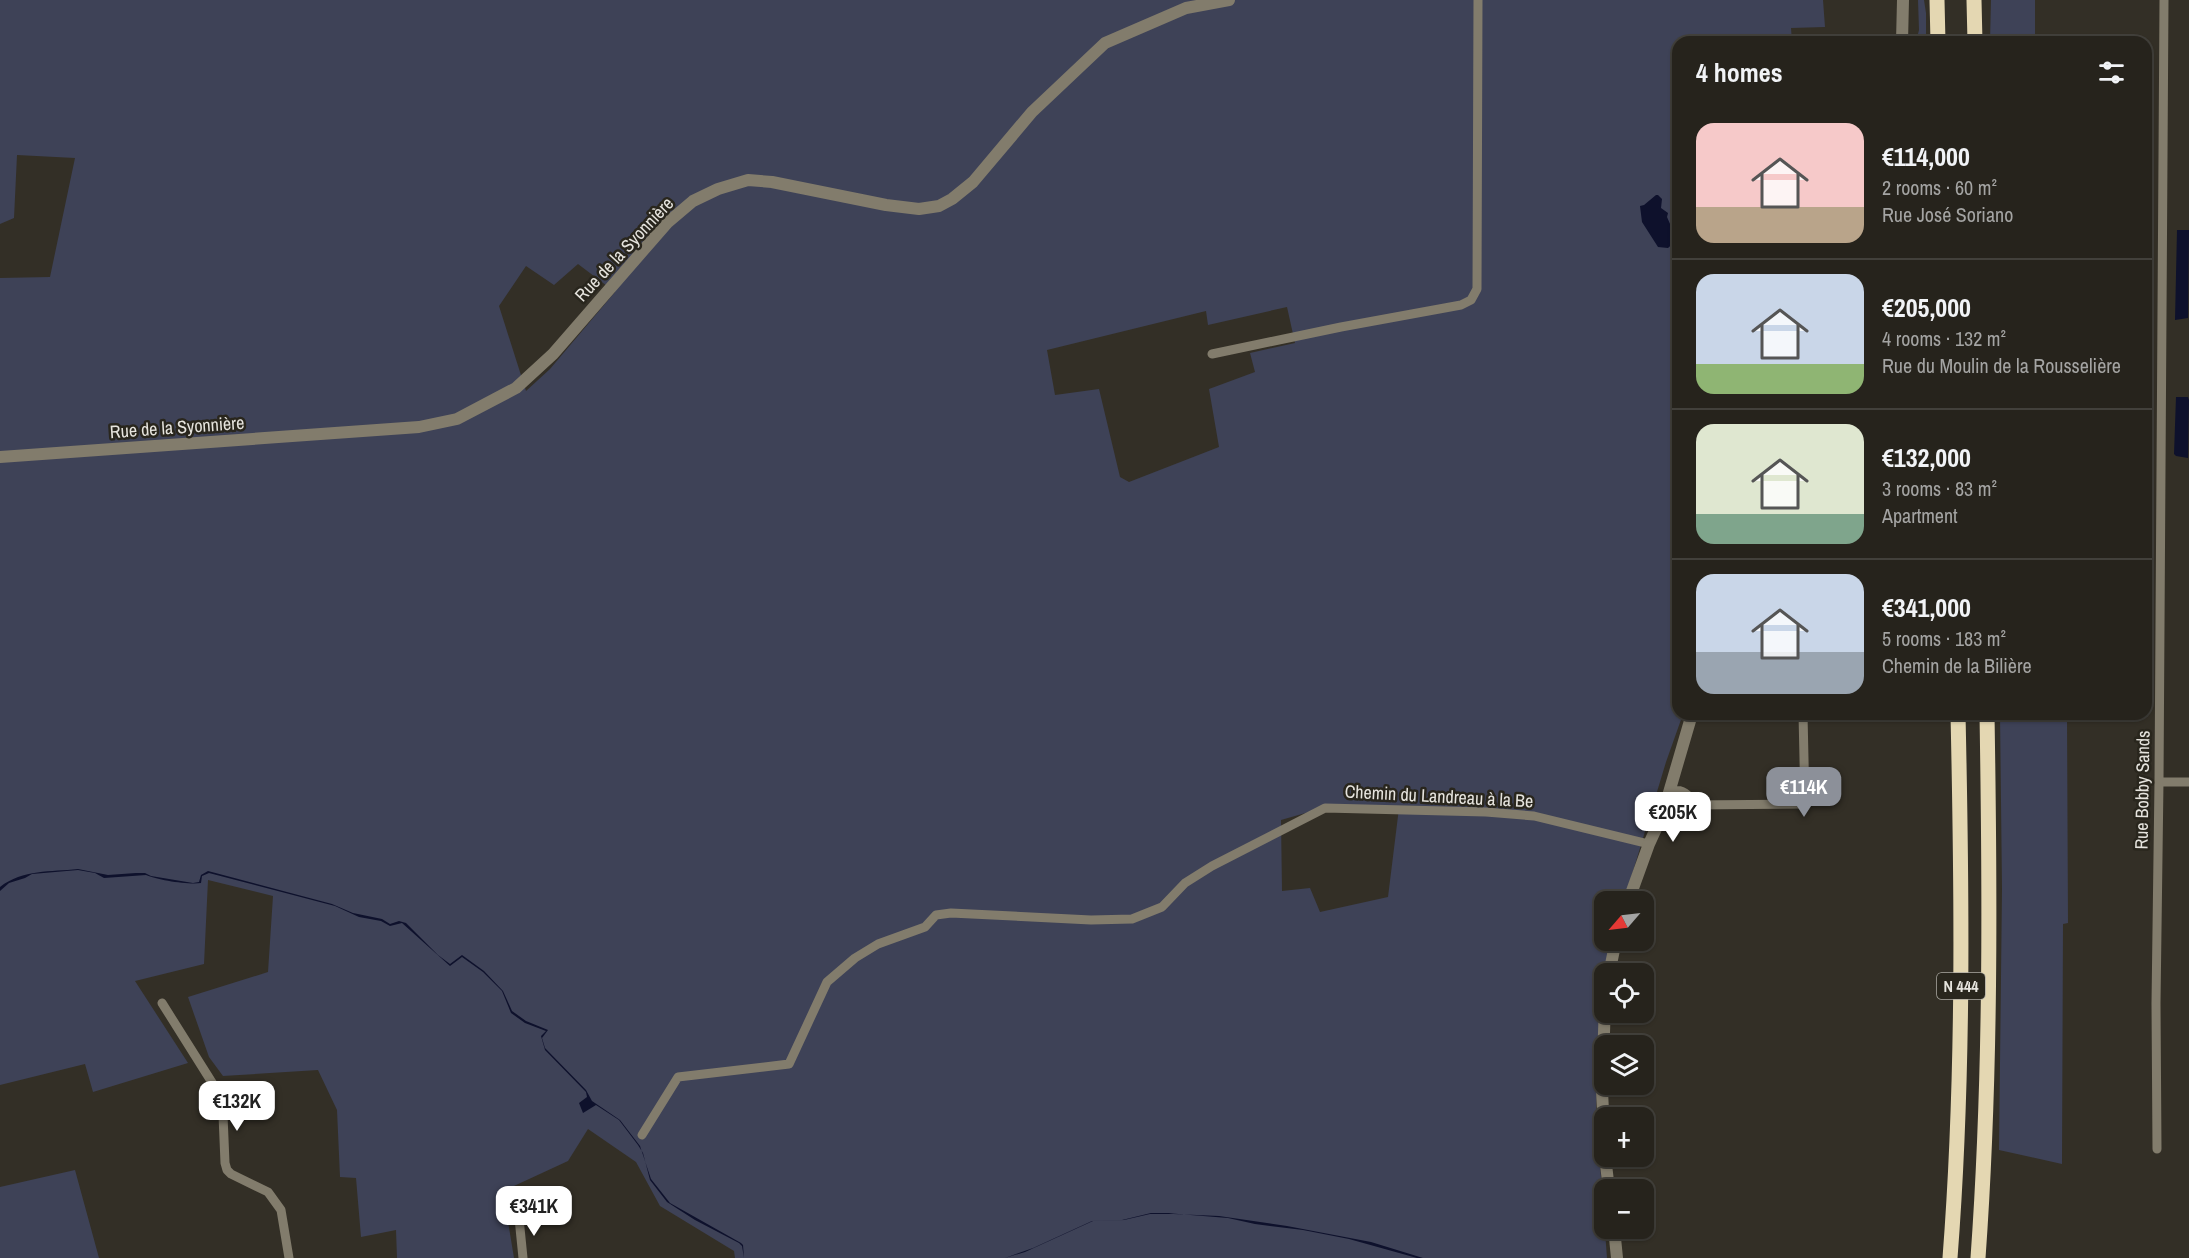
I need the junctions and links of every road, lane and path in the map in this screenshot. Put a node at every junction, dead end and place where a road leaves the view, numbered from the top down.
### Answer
1 (1229, 0) edge
2 (1478, 0) edge
3 (1903, 0) edge
4 (1937, 0) edge
5 (1946, 0) edge
6 (1974, 0) edge
7 (1983, 0) edge
8 (2164, 0) edge
9 (1974, 16) junction
10 (1902, 36) edge
11 (1938, 36) edge
12 (1947, 36) edge
13 (1975, 36) edge
14 (1212, 354) dead end
15 (0, 457) edge
16 (1690, 720) edge
17 (1803, 720) edge
18 (1958, 720) edge
19 (1987, 720) edge
20 (1681, 748) junction
21 (2159, 782) junction
22 (2189, 782) edge
23 (1684, 794) junction
24 (1668, 796) junction
25 (1690, 805) junction
26 (1665, 809) junction
27 (1678, 819) junction
28 (1649, 844) junction
29 (1632, 891) edge
30 (162, 1003) dead end
31 (1604, 1023) edge
32 (1603, 1107) edge
33 (642, 1135) dead end
34 (2157, 1149) dead end
35 (519, 1218) dead end
36 (289, 1258) edge
37 (523, 1258) edge
38 (1950, 1258) edge
39 (1978, 1258) edge

1 - 15 street, Rue de la Syonnière
2 - 14 street
3 - 10 street
4 - 11 highway
5 - 12 highway
6 - 9 highway
7 - 9 highway
8 - 21 street, Rue Bobby Sands
9 - 13 highway
16 - 20 street
17 - 25 street
18 - 38 highway, N 444
19 - 39 highway, N 444
20 - 23 street
20 - 24 street
21 - 22 street
21 - 34 street, Rue Bobby Sands
23 - 24 street
23 - 25 street
24 - 26 street
25 - 27 street
26 - 27 street
26 - 28 street
27 - 28 street
28 - 29 street
28 - 33 street, Chemin du Landreau à la Be
30 - 36 street
31 - 32 street
35 - 37 street

